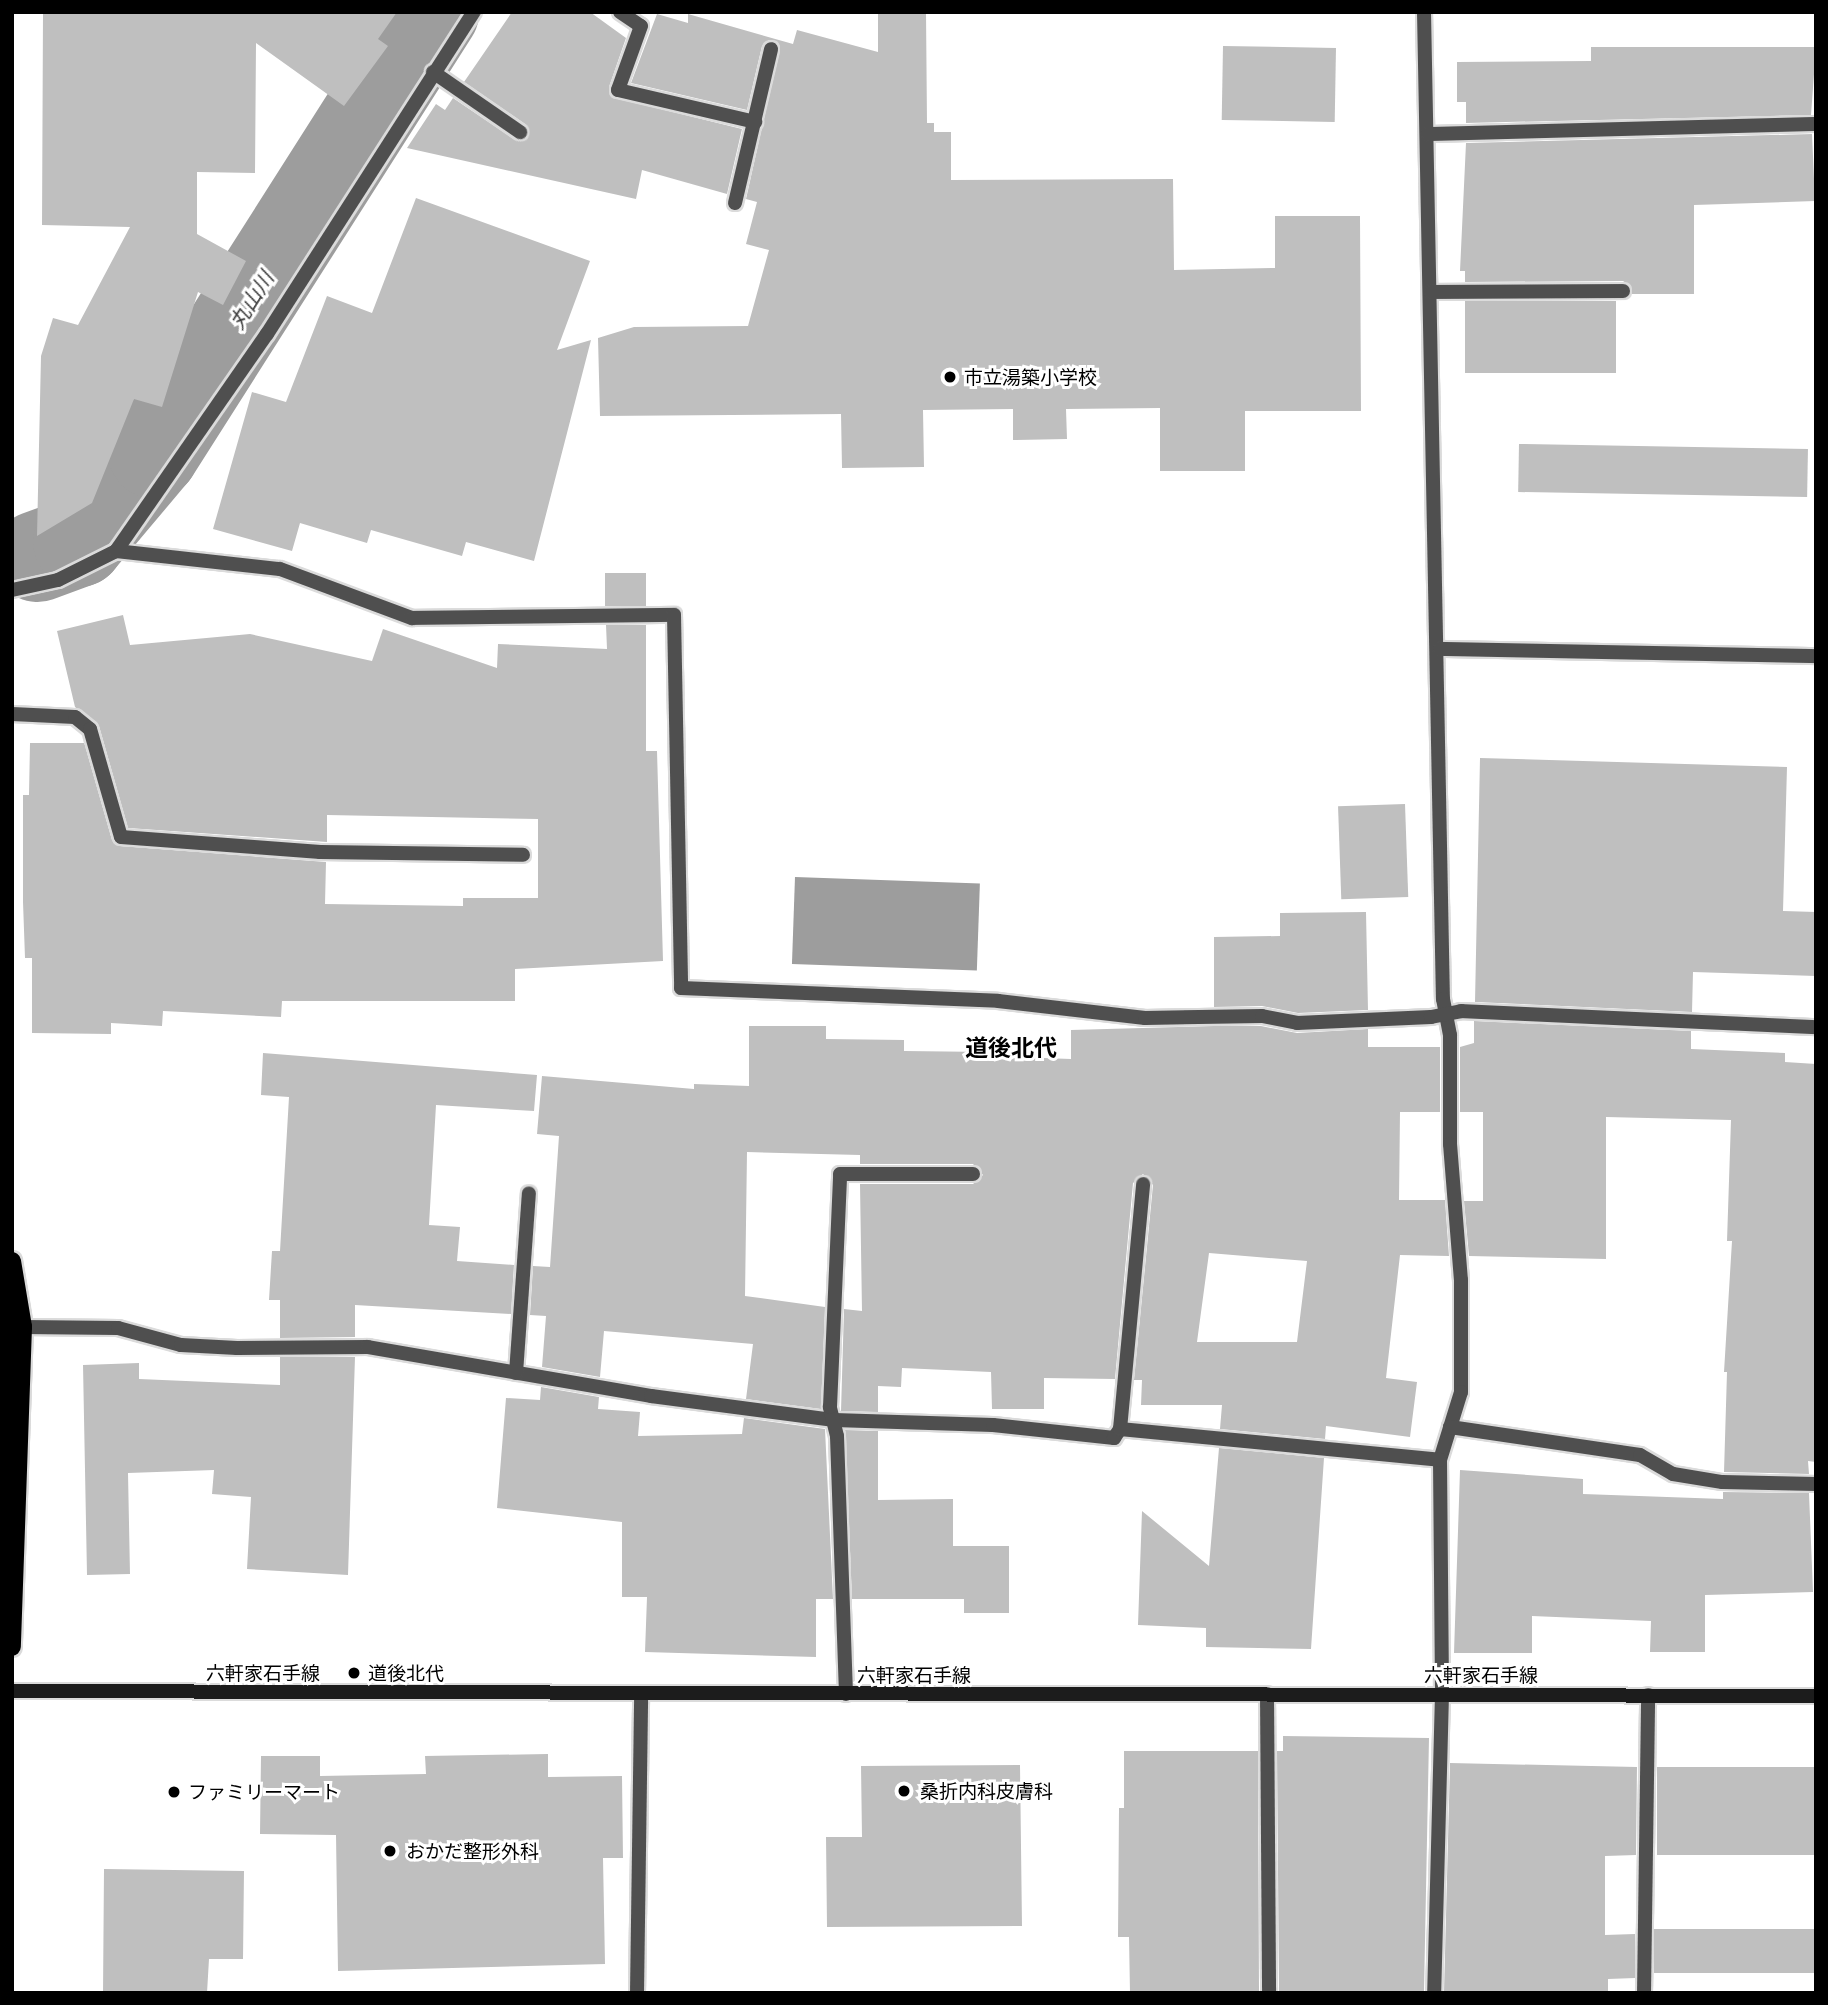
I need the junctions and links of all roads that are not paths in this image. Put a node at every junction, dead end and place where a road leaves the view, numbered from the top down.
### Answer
1 (474, 12) edge
2 (620, 12) edge
3 (1424, 12) edge
4 (771, 50) dead end
5 (433, 72) junction
6 (755, 122) junction
7 (1816, 124) edge
8 (520, 132) dead end
9 (1428, 134) junction
10 (735, 203) dead end
11 (1623, 291) dead end
12 (1431, 292) junction
13 (116, 551) junction
14 (12, 590) edge
15 (1440, 649) junction
16 (1816, 656) edge
17 (12, 714) edge
18 (523, 855) dead end
19 (1446, 1015) junction
20 (1816, 1027) edge
21 (974, 1174) dead end
22 (1143, 1184) dead end
23 (530, 1193) dead end
24 (12, 1261) edge
25 (23, 1327) junction
26 (516, 1373) junction
27 (834, 1420) junction
28 (1450, 1427) junction
29 (1120, 1429) junction
30 (1440, 1460) junction
31 (1816, 1484) edge
32 (12, 1647) edge
33 (12, 1691) edge
34 (641, 1694) junction
35 (846, 1694) junction
36 (1267, 1694) junction
37 (1442, 1694) junction
38 (1648, 1695) junction
39 (1816, 1696) edge
40 (637, 1993) edge
41 (1269, 1993) edge
42 (1434, 1993) edge
43 (1644, 1993) edge

1 - 5 street
2 - 6 street
3 - 9 street
4 - 6 street
5 - 8 street
5 - 13 street
6 - 10 street
7 - 9 street
9 - 12 street
11 - 12 street
12 - 15 street
13 - 14 street
13 - 19 street
15 - 16 street
15 - 19 street
17 - 18 street
19 - 20 street
19 - 28 street
21 - 27 street
22 - 29 street
23 - 26 street
24 - 25 main road
25 - 26 street
25 - 32 main road
26 - 27 street
27 - 29 street
27 - 35 street
28 - 30 street
28 - 31 street
29 - 30 street
30 - 37 street
33 - 34 main road, 六軒家石手線
34 - 35 main road, 六軒家石手線
34 - 40 street
35 - 36 main road, 六軒家石手線
36 - 37 main road, 六軒家石手線
36 - 41 street
37 - 38 main road, 六軒家石手線
37 - 42 street
38 - 39 main road, 六軒家石手線
38 - 43 street

